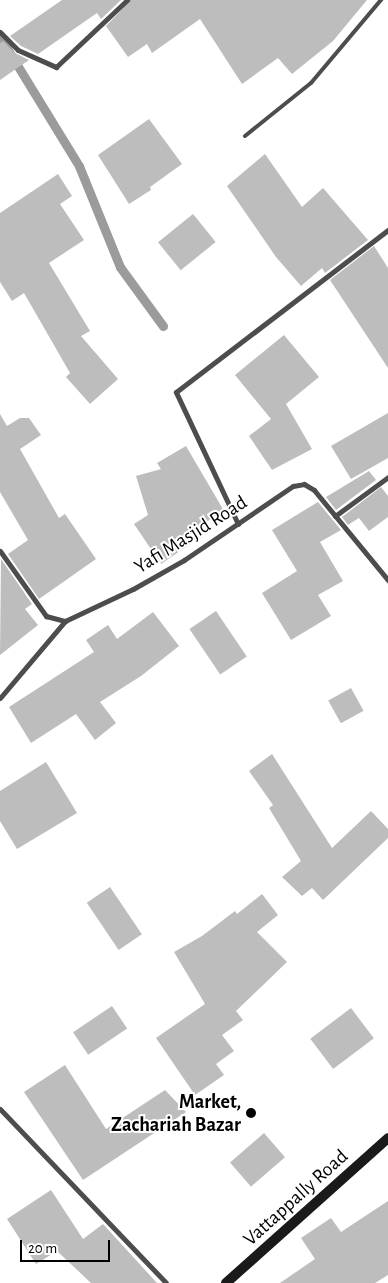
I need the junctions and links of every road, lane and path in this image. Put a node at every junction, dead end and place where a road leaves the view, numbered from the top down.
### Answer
1 (128, 0) edge
2 (381, 0) edge
3 (0, 32) edge
4 (245, 136) dead end
5 (388, 230) edge
6 (388, 478) edge
7 (335, 516) junction
8 (238, 524) junction
9 (0, 551) edge
10 (388, 580) edge
11 (65, 620) junction
12 (0, 698) edge
13 (0, 1109) edge
14 (388, 1138) edge
15 (166, 1283) edge
16 (226, 1283) edge

1 - 3 street
2 - 4 lane
5 - 8 street
6 - 7 street
7 - 8 street, Yafi Masjid Road
7 - 10 street, Yafi Masjid Road
8 - 11 street, Yafi Masjid Road
9 - 11 street
11 - 12 street
13 - 15 street
14 - 16 main road, Vattappally Road

